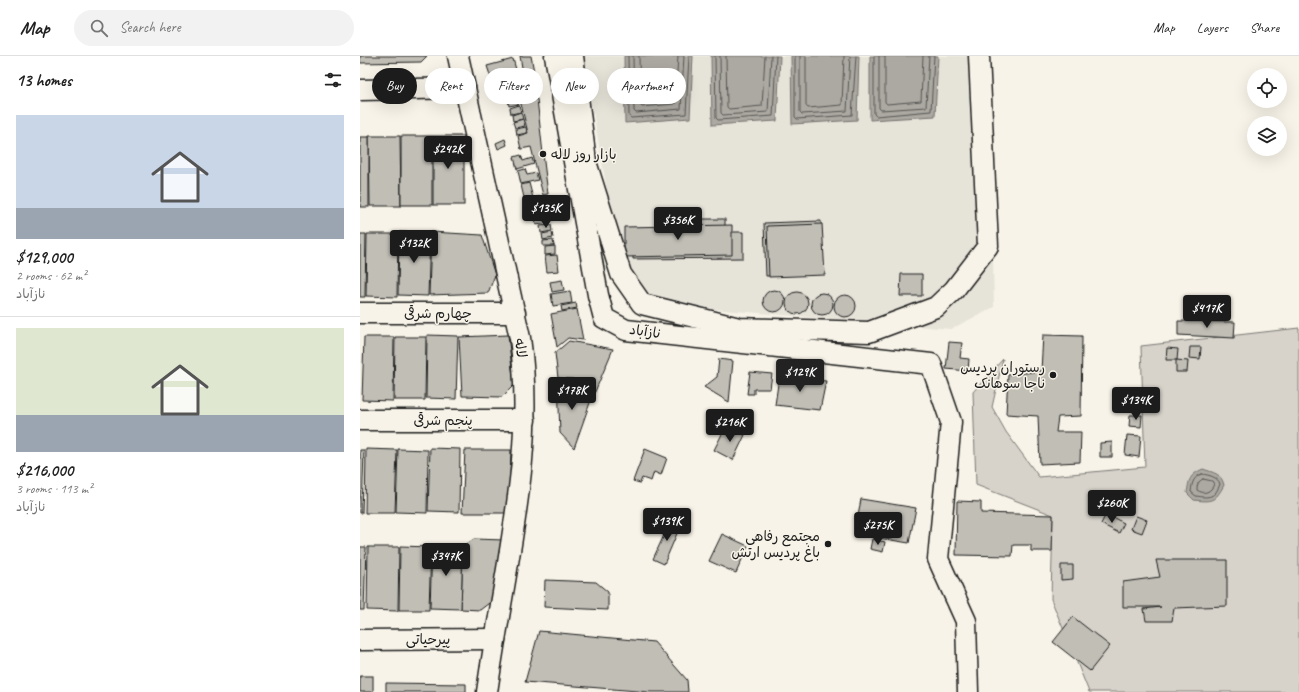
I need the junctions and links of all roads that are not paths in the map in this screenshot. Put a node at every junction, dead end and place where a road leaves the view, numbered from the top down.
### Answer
1 (458, 56) edge
2 (555, 56) edge
3 (573, 56) edge
4 (979, 56) edge
5 (461, 68) edge
6 (425, 89) edge
7 (360, 90) edge
8 (469, 104) edge
9 (360, 313) edge
10 (515, 313) junction
11 (360, 420) edge
12 (525, 420) junction
13 (495, 639) junction
14 (360, 640) edge
15 (487, 692) edge
16 (968, 692) edge

1 - 5 street, لاله
2 - 16 street, نازآباد
3 - 4 street
6 - 7 street
8 - 10 street, لاله
9 - 10 street, چهارم شرقی
10 - 12 street, لاله
11 - 12 street, پنجم شرقی
12 - 13 street, لاله
13 - 14 street, پیرحیاتی
13 - 15 street, لاله

